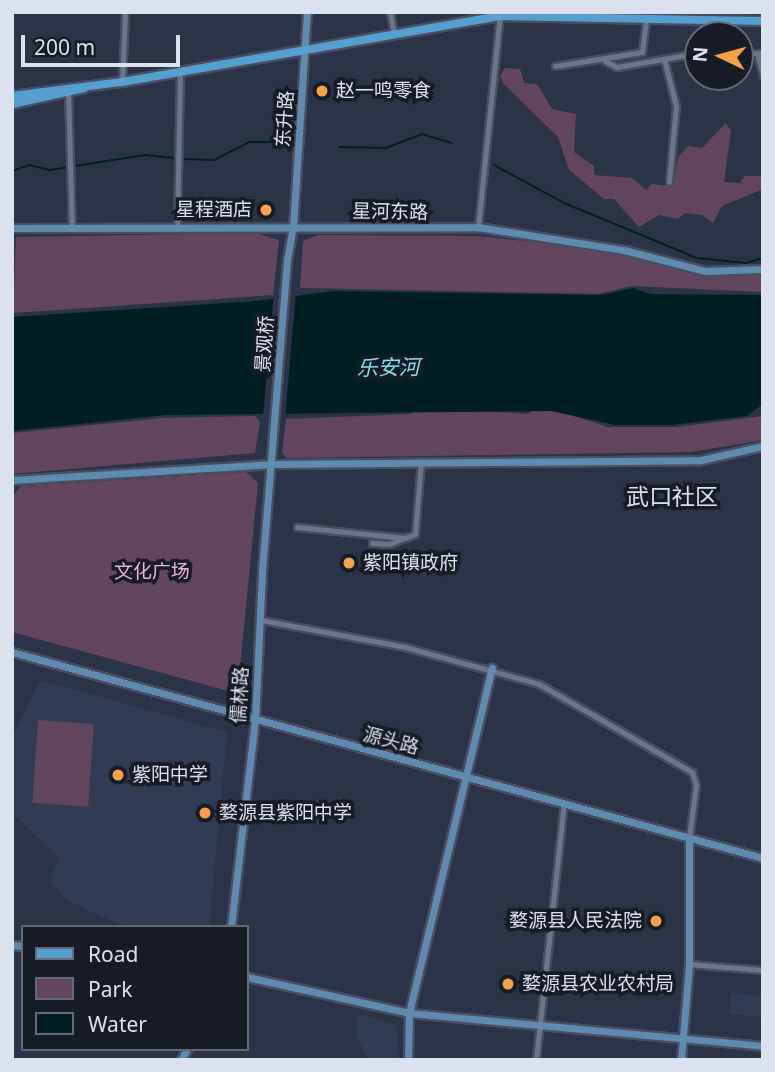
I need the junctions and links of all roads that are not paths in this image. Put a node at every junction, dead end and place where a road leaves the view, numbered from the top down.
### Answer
1 (125, 12) edge
2 (307, 12) edge
3 (390, 12) edge
4 (500, 14) edge
5 (646, 19) junction
6 (763, 21) edge
7 (394, 35) junction
8 (306, 50) junction
9 (760, 53) edge
10 (684, 55) edge
11 (664, 59) junction
12 (605, 61) junction
13 (555, 66) dead end
14 (180, 72) junction
15 (763, 75) edge
16 (122, 82) junction
17 (68, 90) junction
18 (12, 96) edge
19 (12, 104) edge
20 (669, 182) dead end
21 (177, 227) junction
22 (293, 227) junction
23 (478, 227) junction
24 (12, 228) edge
25 (72, 228) junction
26 (763, 269) edge
27 (763, 446) edge
28 (421, 461) junction
29 (274, 464) junction
30 (12, 480) edge
31 (297, 527) dead end
32 (408, 538) junction
33 (372, 543) dead end
34 (261, 620) junction
35 (12, 652) edge
36 (492, 668) junction
37 (255, 721) junction
38 (464, 776) junction
39 (564, 803) junction
40 (688, 838) junction
41 (763, 858) edge
42 (231, 925) edge
43 (688, 964) junction
44 (763, 970) edge
45 (248, 977) edge
46 (409, 1013) junction
47 (539, 1026) junction
48 (684, 1038) junction
49 (763, 1046) edge
50 (408, 1060) edge
51 (536, 1060) edge
52 (681, 1060) edge

1 - 16 street
2 - 8 street, 东升路 / 东升路
3 - 7 street
4 - 5 main road
4 - 7 main road
4 - 23 street
5 - 6 main road
5 - 12 street
7 - 8 main road
8 - 14 main road
8 - 22 street, 东升路 / 东升路
9 - 15 street
10 - 11 street
11 - 12 street
11 - 20 street
12 - 13 street
14 - 16 main road
14 - 21 street
16 - 17 main road
17 - 18 main road
17 - 19 main road
17 - 25 street
21 - 22 street, 星河东路
21 - 25 street, 星河东路
22 - 23 street, 星河东路
22 - 29 street, 景观桥
23 - 26 street, 星河东路
24 - 25 street, 星河东路
27 - 28 street
28 - 29 street
28 - 32 street
29 - 30 street
29 - 34 street, 儒林路
31 - 32 street
32 - 33 street
34 - 36 street
34 - 37 street, 儒林路
35 - 37 street, 源头路
36 - 38 street
36 - 40 street
37 - 38 street, 源头路
37 - 42 street, 儒林路
38 - 39 street, 源头路
38 - 46 street
39 - 40 street, 源头路
39 - 47 street
40 - 41 street, 源头路
40 - 43 street
43 - 44 street
43 - 48 street
45 - 46 street
46 - 47 street
46 - 50 street
47 - 48 street
47 - 51 street
48 - 49 street
48 - 52 street

